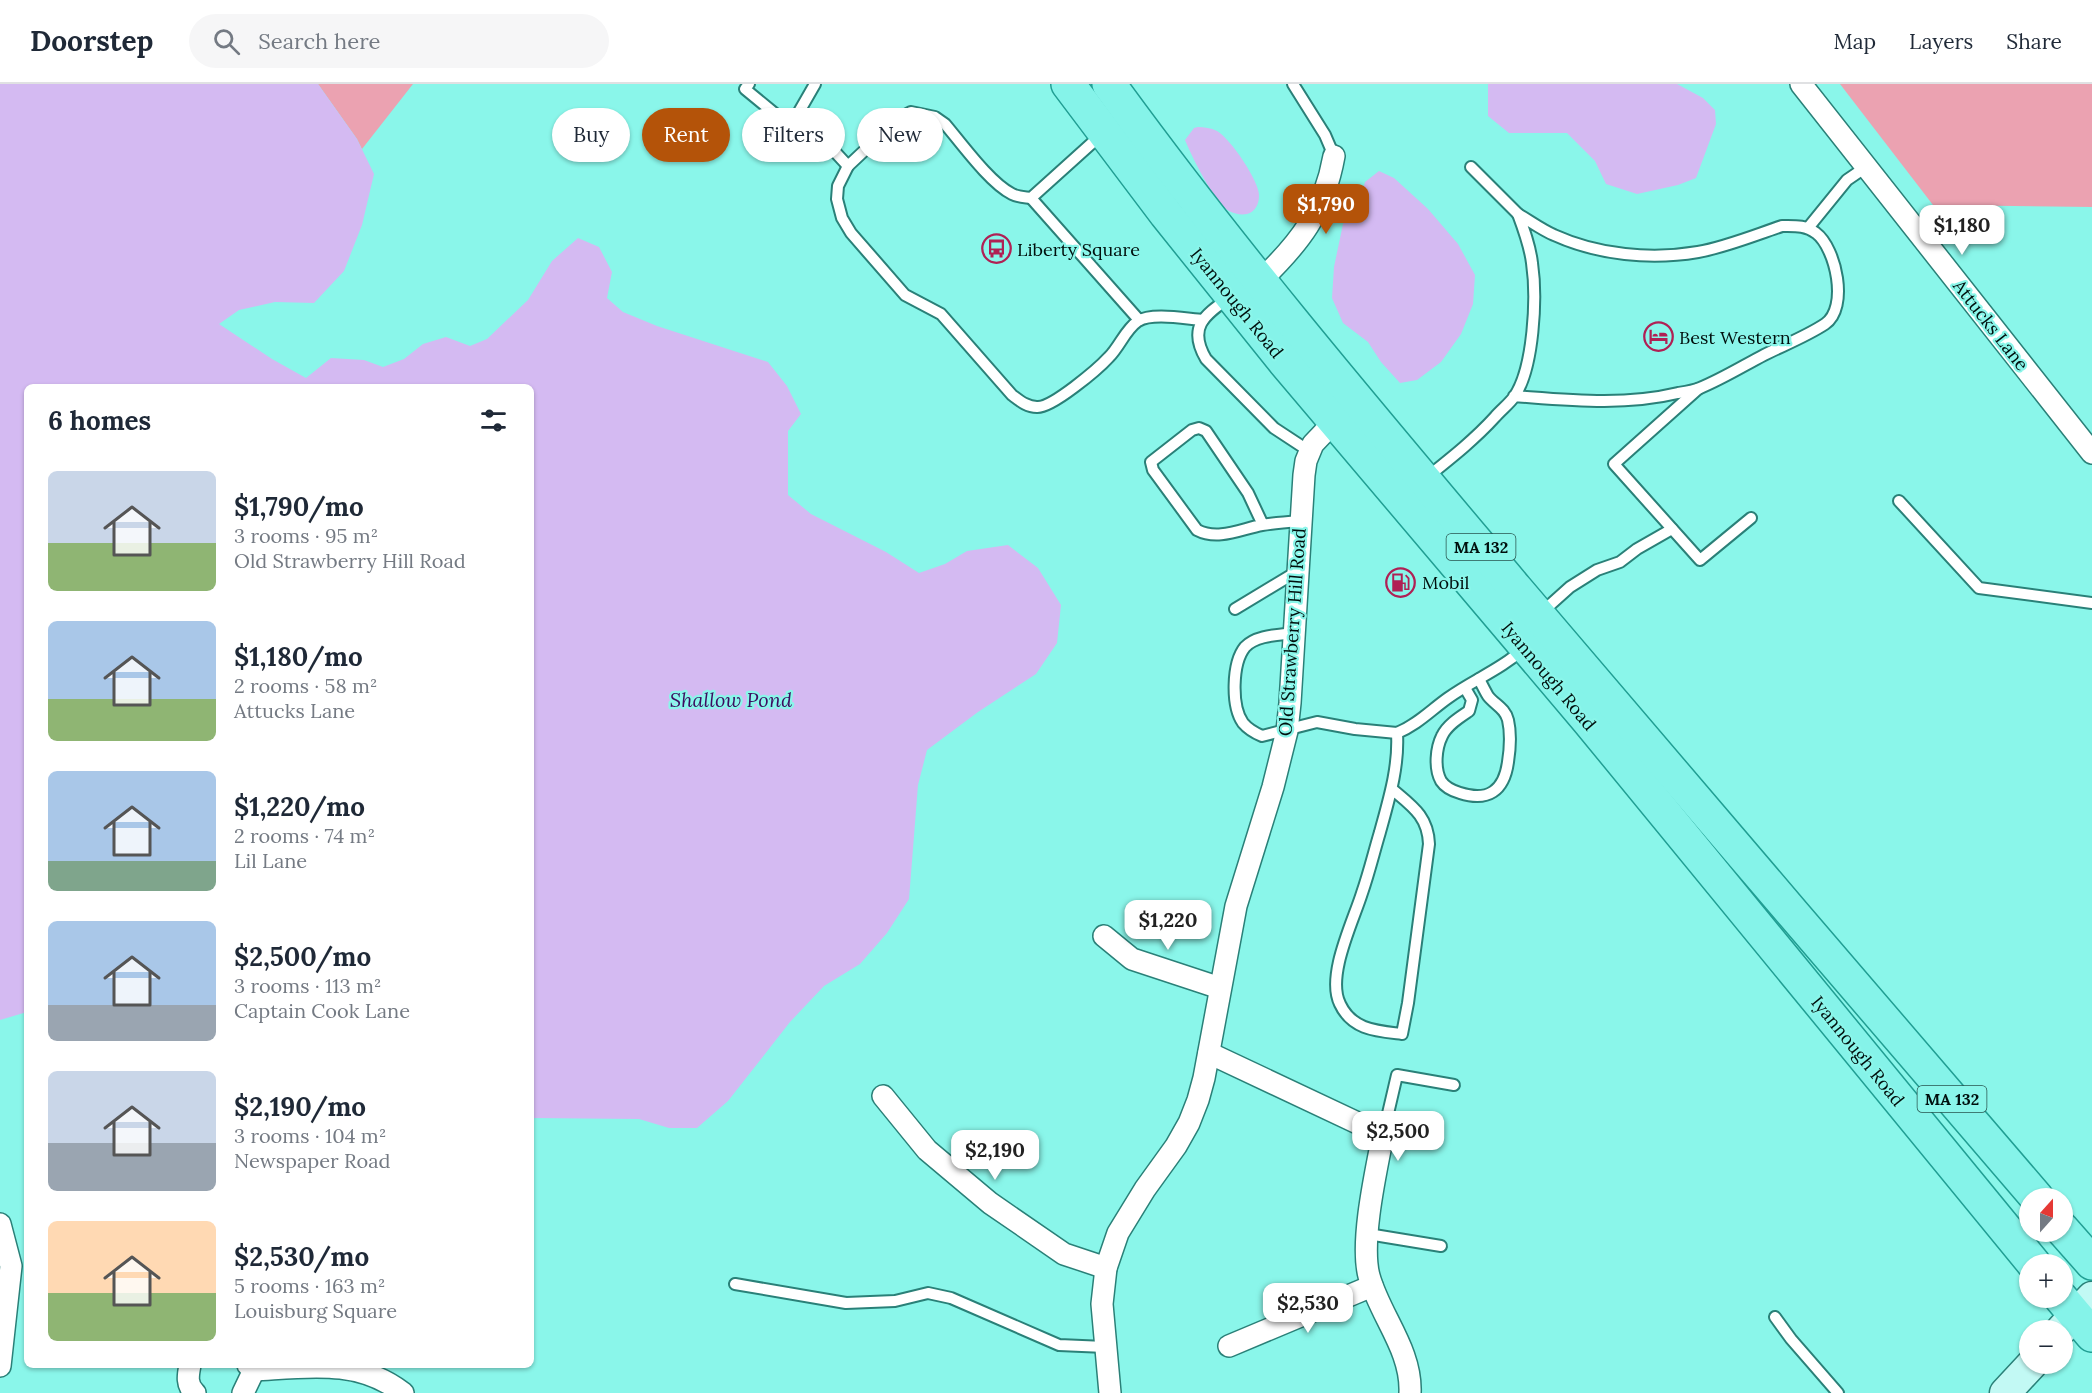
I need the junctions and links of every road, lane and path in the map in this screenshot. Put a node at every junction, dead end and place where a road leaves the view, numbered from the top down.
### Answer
1 (748, 84) edge
2 (815, 84) edge
3 (1068, 84) edge
4 (1109, 84) edge
5 (1293, 84) edge
6 (1801, 84) edge
7 (768, 108) edge
8 (801, 108) edge
9 (1104, 132) junction
10 (1334, 156) joint
11 (844, 162) edge
12 (848, 166) junction
13 (1471, 167) dead end
14 (1866, 167) junction
15 (1031, 198) junction
16 (1518, 214) junction
17 (1808, 228) junction
18 (1245, 289) junction
19 (1139, 320) junction
20 (1203, 320) junction
21 (1699, 388) junction
22 (1514, 396) junction
23 (1334, 422) junction
24 (1309, 451) junction
25 (2092, 453) edge
26 (1424, 480) junction
27 (1899, 501) dead end
28 (1751, 518) dead end
29 (1300, 521) junction
30 (1263, 525) junction
31 (1672, 529) junction
32 (1298, 571) junction
33 (2092, 603) edge
34 (1235, 609) dead end
35 (1538, 615) junction
36 (1294, 633) junction
37 (1525, 647) junction
38 (1479, 680) junction
39 (1465, 687) junction
40 (1287, 730) junction
41 (1397, 733) junction
42 (1392, 789) junction
43 (1104, 936) dead end
44 (1220, 988) junction
45 (1209, 1053) junction
46 (1454, 1085) dead end
47 (883, 1096) dead end
48 (1383, 1135) junction
49 (2028, 1188) edge
50 (0, 1224) edge
51 (1368, 1234) junction
52 (2073, 1241) edge
53 (1441, 1246) dead end
54 (2026, 1254) edge
55 (2092, 1263) edge
56 (1106, 1268) junction
57 (735, 1284) dead end
58 (1372, 1286) junction
59 (1775, 1317) dead end
60 (1230, 1346) dead end
61 (1106, 1347) junction
62 (0, 1366) edge
63 (190, 1368) edge
64 (251, 1368) edge
65 (344, 1368) edge
66 (2023, 1374) edge
67 (195, 1393) edge
68 (243, 1393) edge
69 (403, 1393) edge
70 (1110, 1393) edge
71 (1410, 1393) edge
72 (1838, 1393) edge
73 (2005, 1393) edge

1 - 7 lane
2 - 8 lane
3 - 9 main road, Iyannough Road / MA 132
4 - 18 main road, Iyannough Road / MA 132
5 - 10 lane
6 - 14 street, Attucks Lane
9 - 15 lane
9 - 18 main road, Iyannough Road / MA 132
10 - 18 street
11 - 12 lane
12 - 15 lane
12 - 19 lane
13 - 16 lane
14 - 17 lane
14 - 25 street, Attucks Lane
15 - 19 lane
16 - 17 lane
16 - 22 lane
17 - 21 lane
18 - 20 lane
18 - 23 main road, Iyannough Road / MA 132
18 - 26 main road, Iyannough Road / MA 132
19 - 20 lane
20 - 24 lane
21 - 22 lane
21 - 31 lane
22 - 26 lane
23 - 24 street, Old Strawberry Hill Road
23 - 37 main road, Iyannough Road / MA 132
24 - 29 street, Old Strawberry Hill Road
26 - 35 main road, Iyannough Road / MA 132
27 - 33 lane
28 - 31 lane
29 - 30 lane
29 - 32 street, Old Strawberry Hill Road
30 - 30 lane
31 - 35 lane
32 - 34 lane
32 - 36 street, Old Strawberry Hill Road
35 - 49 main road, Iyannough Road / MA 132
36 - 40 street, Old Strawberry Hill Road
36 - 40 lane
37 - 38 lane
37 - 54 main road, Iyannough Road / MA 132
38 - 39 lane
38 - 39 lane
39 - 41 lane
40 - 41 lane
40 - 44 street, Old Strawberry Hill Road
41 - 42 lane
42 - 42 lane
43 - 44 street
44 - 45 street, Old Strawberry Hill Road
45 - 48 street
45 - 56 street, Old Strawberry Hill Road
46 - 48 lane
47 - 56 street
48 - 51 street
50 - 62 street
51 - 53 lane
51 - 58 street
52 - 55 main road
56 - 61 street, Old Strawberry Hill Road
57 - 61 lane
58 - 60 street
58 - 71 street
59 - 72 lane
61 - 70 street, Old Strawberry Hill Road
63 - 67 street
64 - 68 street
65 - 69 street
66 - 73 main road

